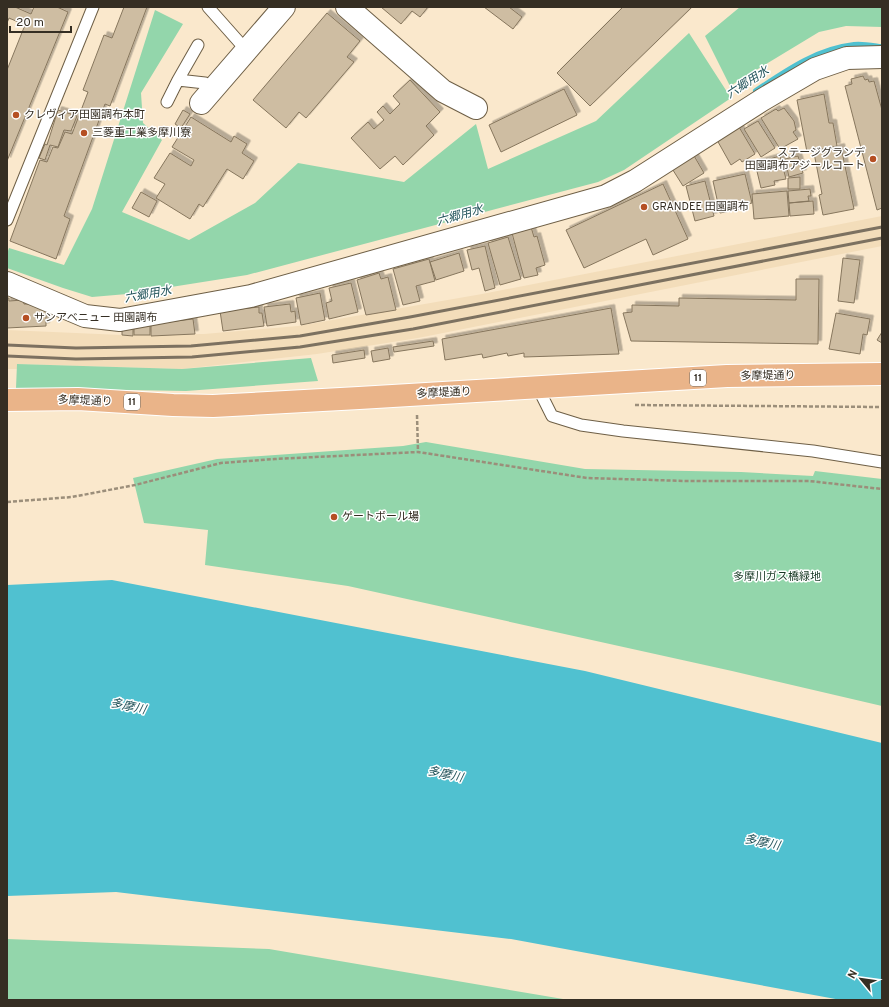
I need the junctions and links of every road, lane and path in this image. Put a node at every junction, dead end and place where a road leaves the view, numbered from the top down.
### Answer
1 (93, 7) edge
2 (208, 7) edge
3 (284, 7) edge
4 (347, 7) edge
5 (219, 12) edge
6 (198, 45) dead end
7 (247, 50) junction
8 (882, 57) edge
9 (178, 80) junction
10 (208, 96) joint
11 (167, 102) dead end
12 (476, 108) dead end
13 (7, 220) edge
14 (7, 283) edge
15 (882, 374) edge
16 (538, 388) junction
17 (7, 400) edge
18 (632, 404) dead end
19 (882, 407) edge
20 (417, 414) dead end
21 (418, 452) junction
22 (882, 462) edge
23 (882, 489) edge
24 (7, 502) edge

1 - 13 lane
2 - 5 lane
3 - 7 street
4 - 12 street
5 - 7 lane
6 - 9 lane
7 - 10 street
8 - 14 street
9 - 10 lane
9 - 11 lane
15 - 16 main road, 多摩堤通り / 11
16 - 17 main road, 多摩堤通り / 11
16 - 22 lane
18 - 19 path
20 - 21 path
21 - 23 path
21 - 24 path

